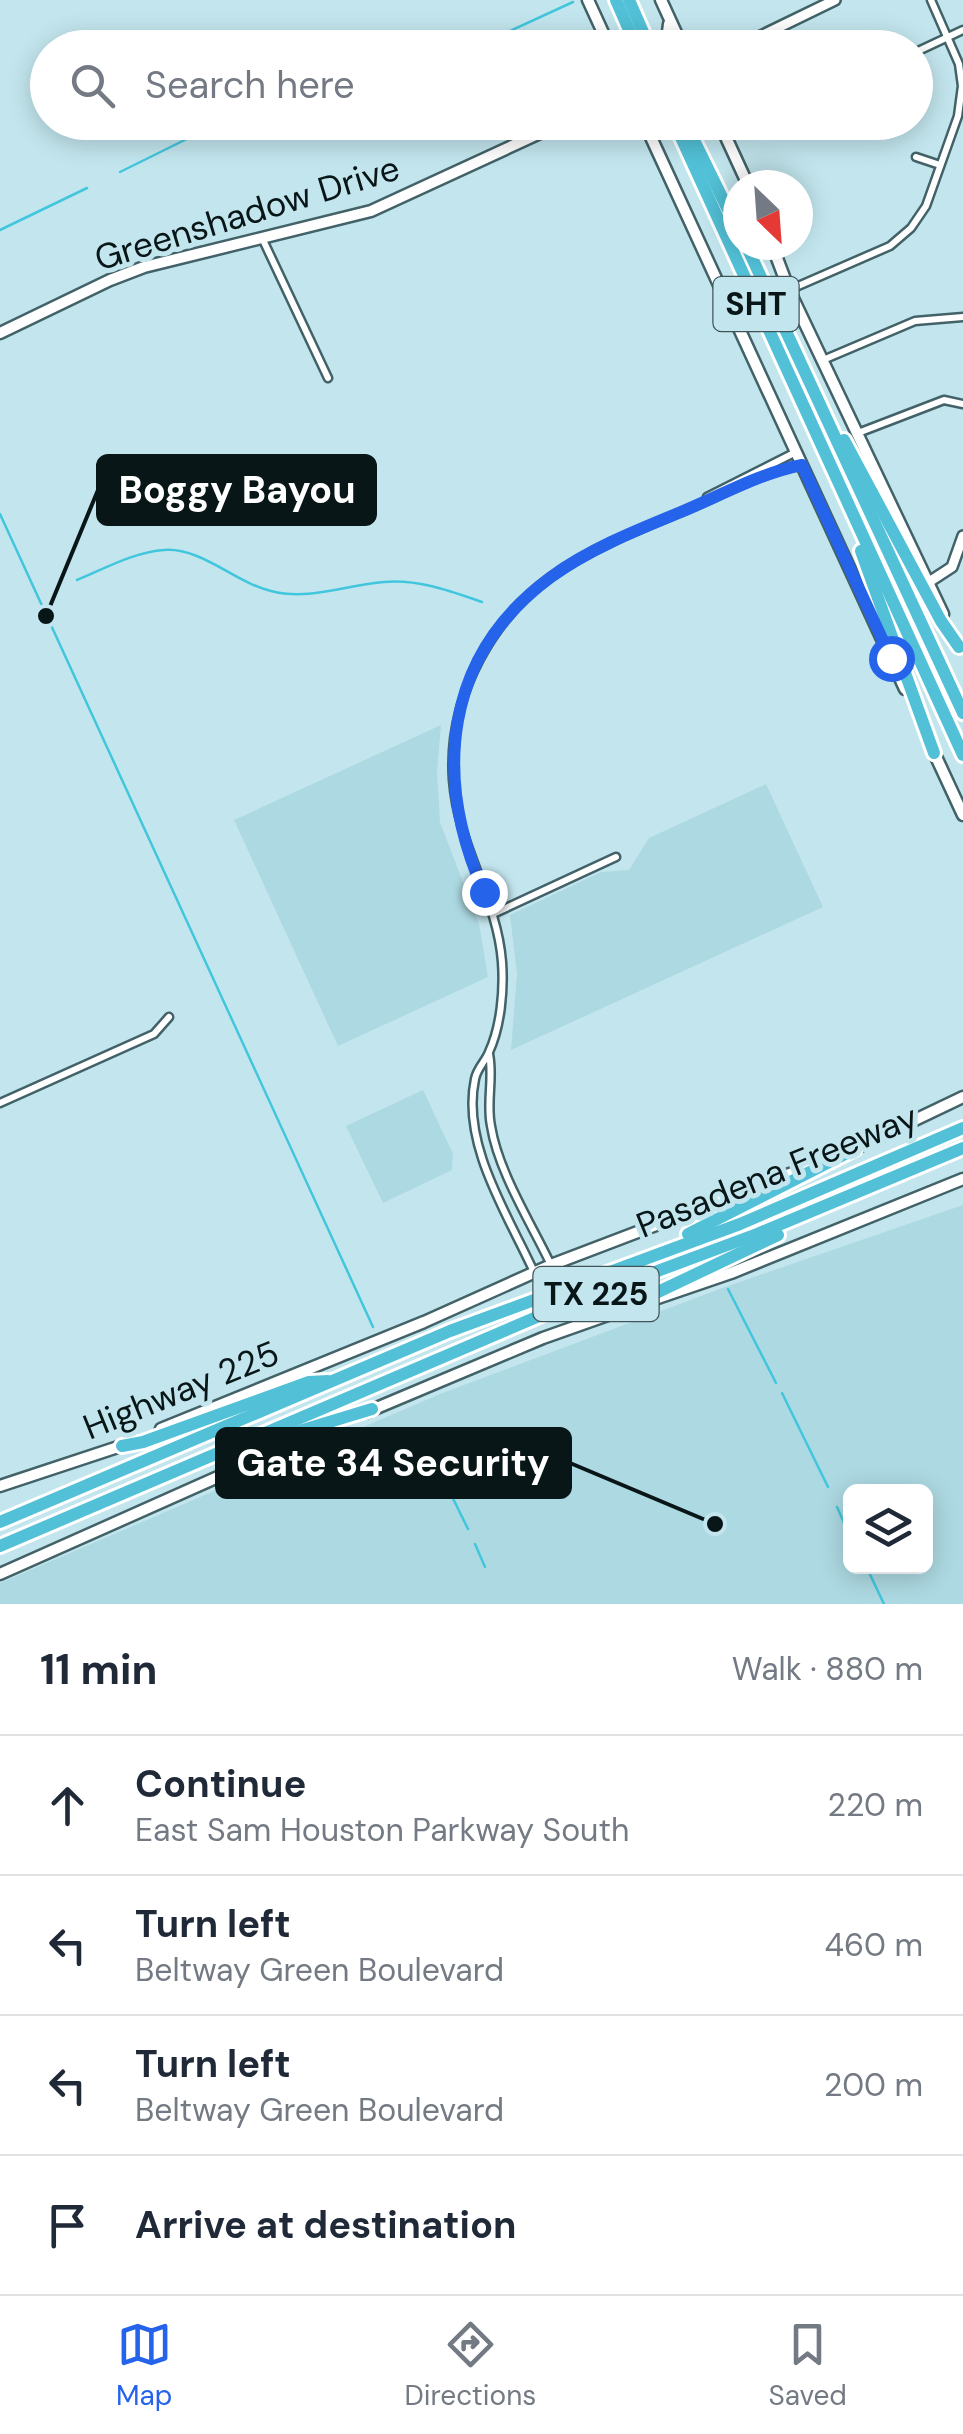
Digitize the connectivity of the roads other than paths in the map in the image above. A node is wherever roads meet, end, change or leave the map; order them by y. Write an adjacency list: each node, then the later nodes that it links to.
1 (588, 0): 9 (main road)
2 (616, 0): 10 (highway)
3 (628, 0): 11 (highway)
4 (661, 0): 8 (main road)
5 (835, 0): 7 (street)
6 (932, 0): 16 (street)
7 (816, 4): 14 (street)
8 (668, 14): 12 (main road); 13 (main road)
9 (602, 30)
10 (632, 30)
11 (636, 30)
12 (670, 30)
13 (675, 30)
14 (769, 30)
15 (963, 30): 16 (street)
16 (948, 37): 17 (street); 24 (street)
17 (933, 44)
18 (525, 140): 27 (main road, Greenshadow Drive)
19 (653, 140): 38 (main road)
20 (688, 140): 40 (highway, SHT)
21 (689, 140): 26 (highway, SHT)
22 (727, 140): 25 (main road)
23 (916, 157): 24 (street)
24 (940, 165): 30 (street)
25 (741, 170)
26 (723, 202)
27 (263, 240): 32 (main road, Greenshadow Drive); 34 (street)
28 (753, 260): 36 (highway, SHT)
29 (778, 260): 30 (main road)
30 (790, 290): 33 (main road)
31 (963, 317): 33 (street)
32 (0, 332)
33 (822, 360): 37 (main road)
34 (328, 378)
35 (963, 404): 37 (street)
36 (833, 430): 45 (highway); 46 (highway, SHT)
37 (858, 433): 44 (main road)
38 (796, 452): 39 (main road); 41 (street)
39 (802, 465): 41 (street); 47 (main road)
40 (835, 478): 47 (highway); 48 (highway, SHT)
41 (670, 516): 51 (street)
42 (963, 536): 43 (street)
43 (958, 568): 44 (street)
44 (928, 582): 45 (main road)
45 (961, 651)
46 (963, 713)
47 (934, 753): 49 (main road)
48 (963, 755)
49 (963, 815)
50 (616, 856): 51 (street)
51 (493, 914): 53 (street)
52 (168, 1017): 55 (street)
53 (489, 1054): 59 (street); 60 (street)
54 (963, 1096): 58 (main road, Highway 225)
55 (0, 1103)
56 (963, 1128): 63 (highway, Pasadena Freeway / TX 225)
57 (963, 1148): 61 (highway, Pasadena Freeway / TX 225)
58 (855, 1149): 63 (highway); 64 (main road, Highway 225)
59 (498, 1151): 60 (street); 64 (street)
60 (482, 1156): 65 (street)
61 (928, 1164): 66 (highway); 69 (highway, Pasadena Freeway / TX 225)
62 (963, 1180): 66 (main road)
63 (634, 1261): 67 (highway, Pasadena Freeway / TX 225)
64 (551, 1264): 65 (main road, Highway 225)
65 (534, 1272): 70 (main road, Highway 225)
66 (618, 1311): 68 (main road)
67 (335, 1380): 70 (highway); 72 (highway, TX 225)
68 (372, 1409): 69 (highway); 74 (main road)
69 (232, 1445): 73 (highway, TX 225)
70 (122, 1446): 71 (main road, Highway 225)
71 (1, 1486)
72 (0, 1522)
73 (4, 1544)
74 (4, 1569)

